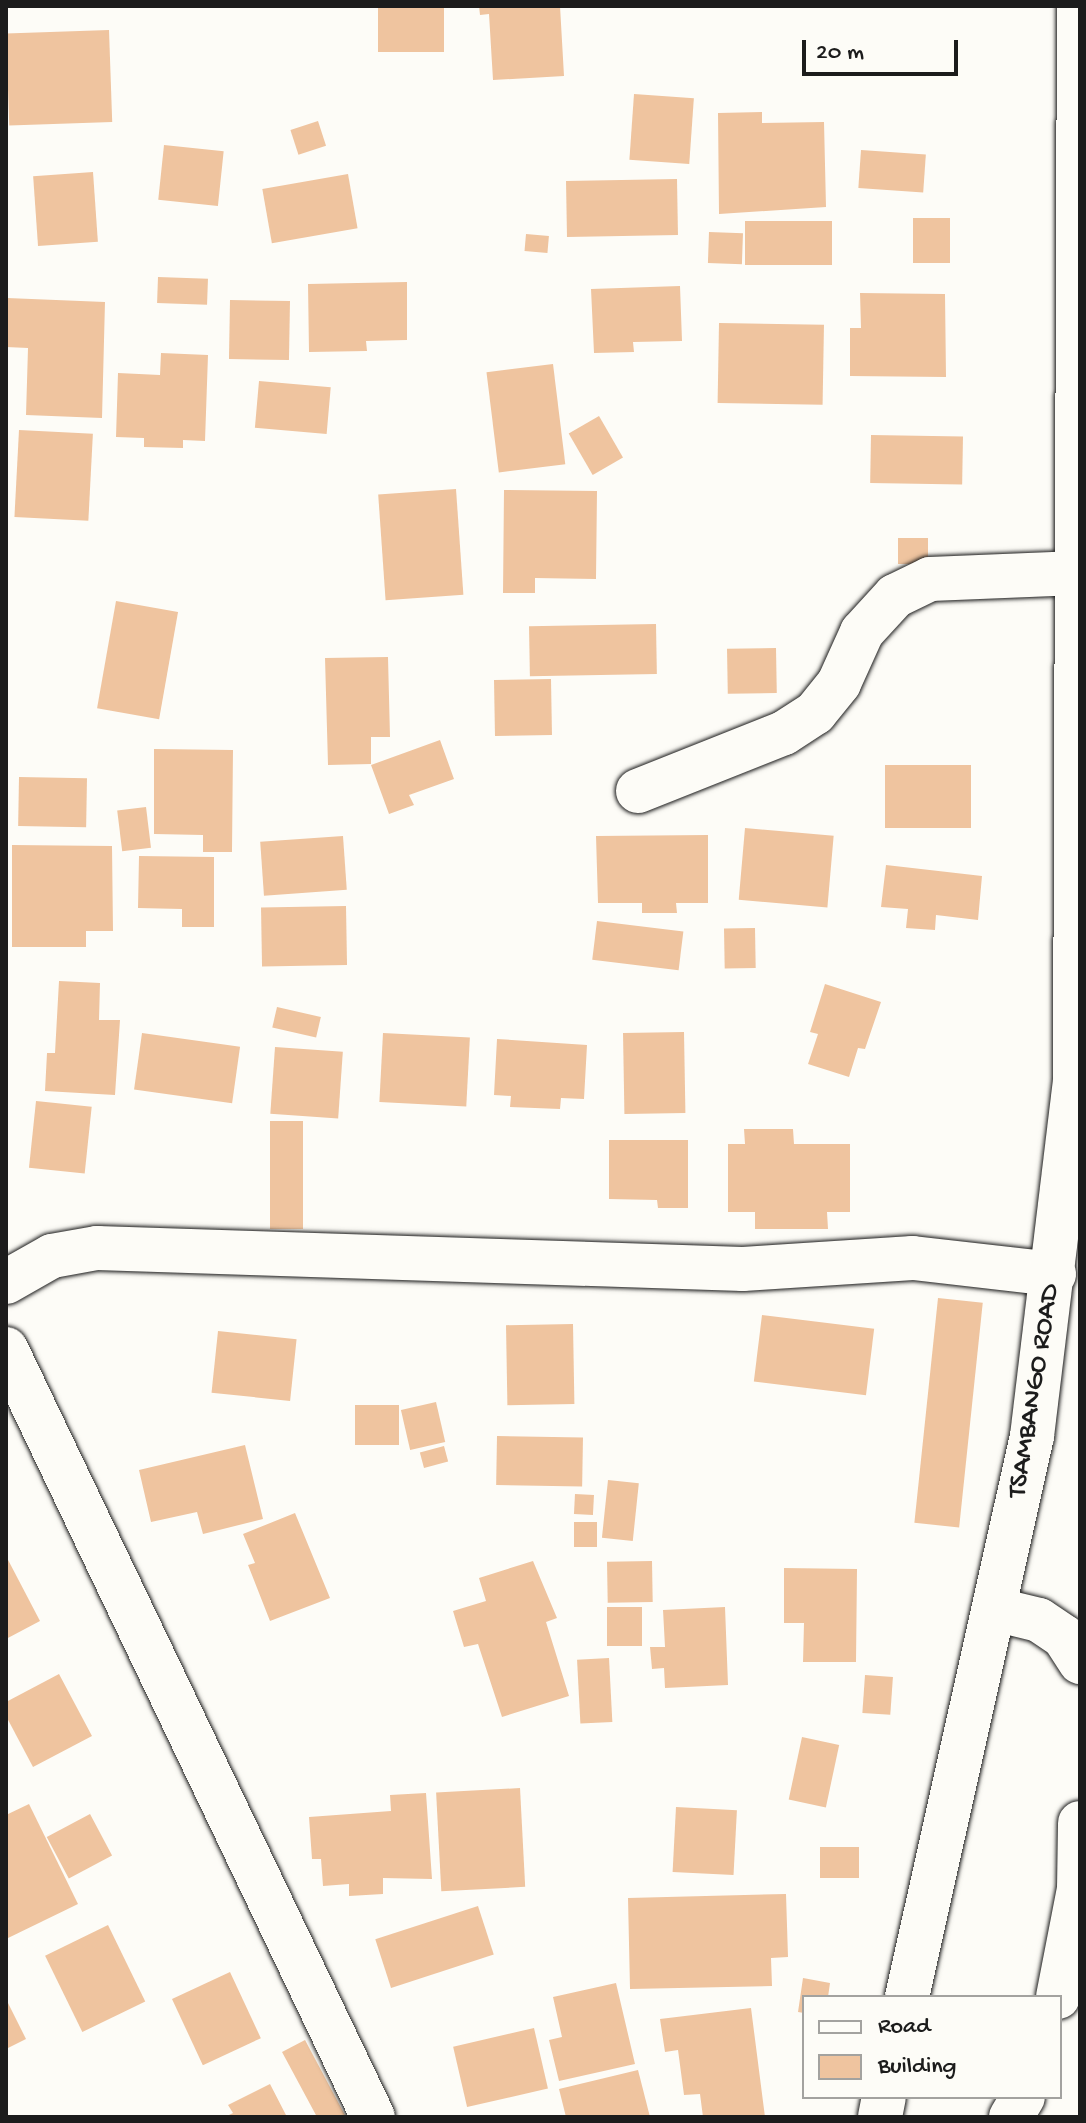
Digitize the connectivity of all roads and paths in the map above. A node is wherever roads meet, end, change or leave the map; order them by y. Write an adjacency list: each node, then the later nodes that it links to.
1 (1079, 6): 2 (street, TSAMBANGO ROAD)
2 (1079, 509): 3 (street, TSAMBANGO ROAD)
3 (1078, 573): 4 (street); 6 (street, TSAMBANGO ROAD)
4 (638, 791)
5 (6, 1282): 6 (street)
6 (1062, 1287): 8 (street, TSAMBANGO ROAD)
7 (6, 1349): 15 (street)
8 (994, 1609): 9 (street); 12 (street, TSAMBANGO ROAD)
9 (1080, 1662)
10 (1080, 1823): 11 (street)
11 (1079, 1890): 13 (street)
12 (907, 1995)
13 (1058, 1995)
14 (1022, 2099): 16 (street)
15 (373, 2117)
16 (1011, 2117)

